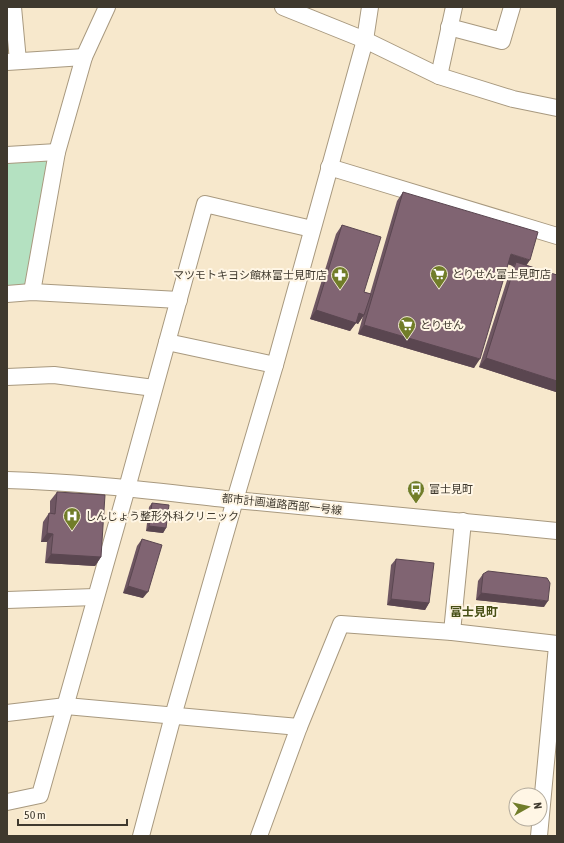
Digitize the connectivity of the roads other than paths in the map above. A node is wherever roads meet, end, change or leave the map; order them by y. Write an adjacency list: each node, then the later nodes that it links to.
1 (13, 7): 10 (street)
2 (107, 7): 9 (street)
3 (283, 7): 8 (street)
4 (370, 7): 8 (street)
5 (454, 7): 7 (street)
6 (512, 7): 7 (street)
7 (449, 27): 11 (street)
8 (365, 40): 11 (street); 15 (street)
9 (84, 58): 10 (street); 13 (street)
10 (12, 61)
11 (439, 76): 12 (street)
12 (557, 108)
13 (57, 152): 14 (street); 18 (street)
14 (7, 155)
15 (329, 167): 16 (street); 17 (street)
16 (312, 229): 20 (street); 22 (street)
17 (557, 236)
18 (32, 292): 19 (street); 20 (street)
19 (7, 294)
20 (179, 300): 21 (street)
21 (167, 342): 22 (street); 24 (street)
22 (275, 366): 27 (street)
23 (7, 377): 24 (street)
24 (154, 388): 26 (street)
25 (7, 480): 26 (street, 都市計画道路西部一号線)
26 (127, 488): 27 (street, 都市計画道路西部一号線); 30 (street)
27 (235, 500): 28 (street, 都市計画道路西部一号線); 37 (street)
28 (463, 521): 29 (street, 都市計画道路西部一号線); 32 (street)
29 (557, 531)
30 (95, 597): 31 (street); 35 (street)
31 (7, 600)
32 (452, 632): 33 (street); 38 (street)
33 (557, 645): 34 (street)
34 (555, 698): 42 (street)
35 (66, 706): 36 (street); 37 (street); 39 (street)
36 (7, 713)
37 (173, 716): 38 (street); 40 (street)
38 (299, 727): 41 (street)
39 (7, 802)
40 (141, 836)
41 (259, 836)
42 (539, 836)

